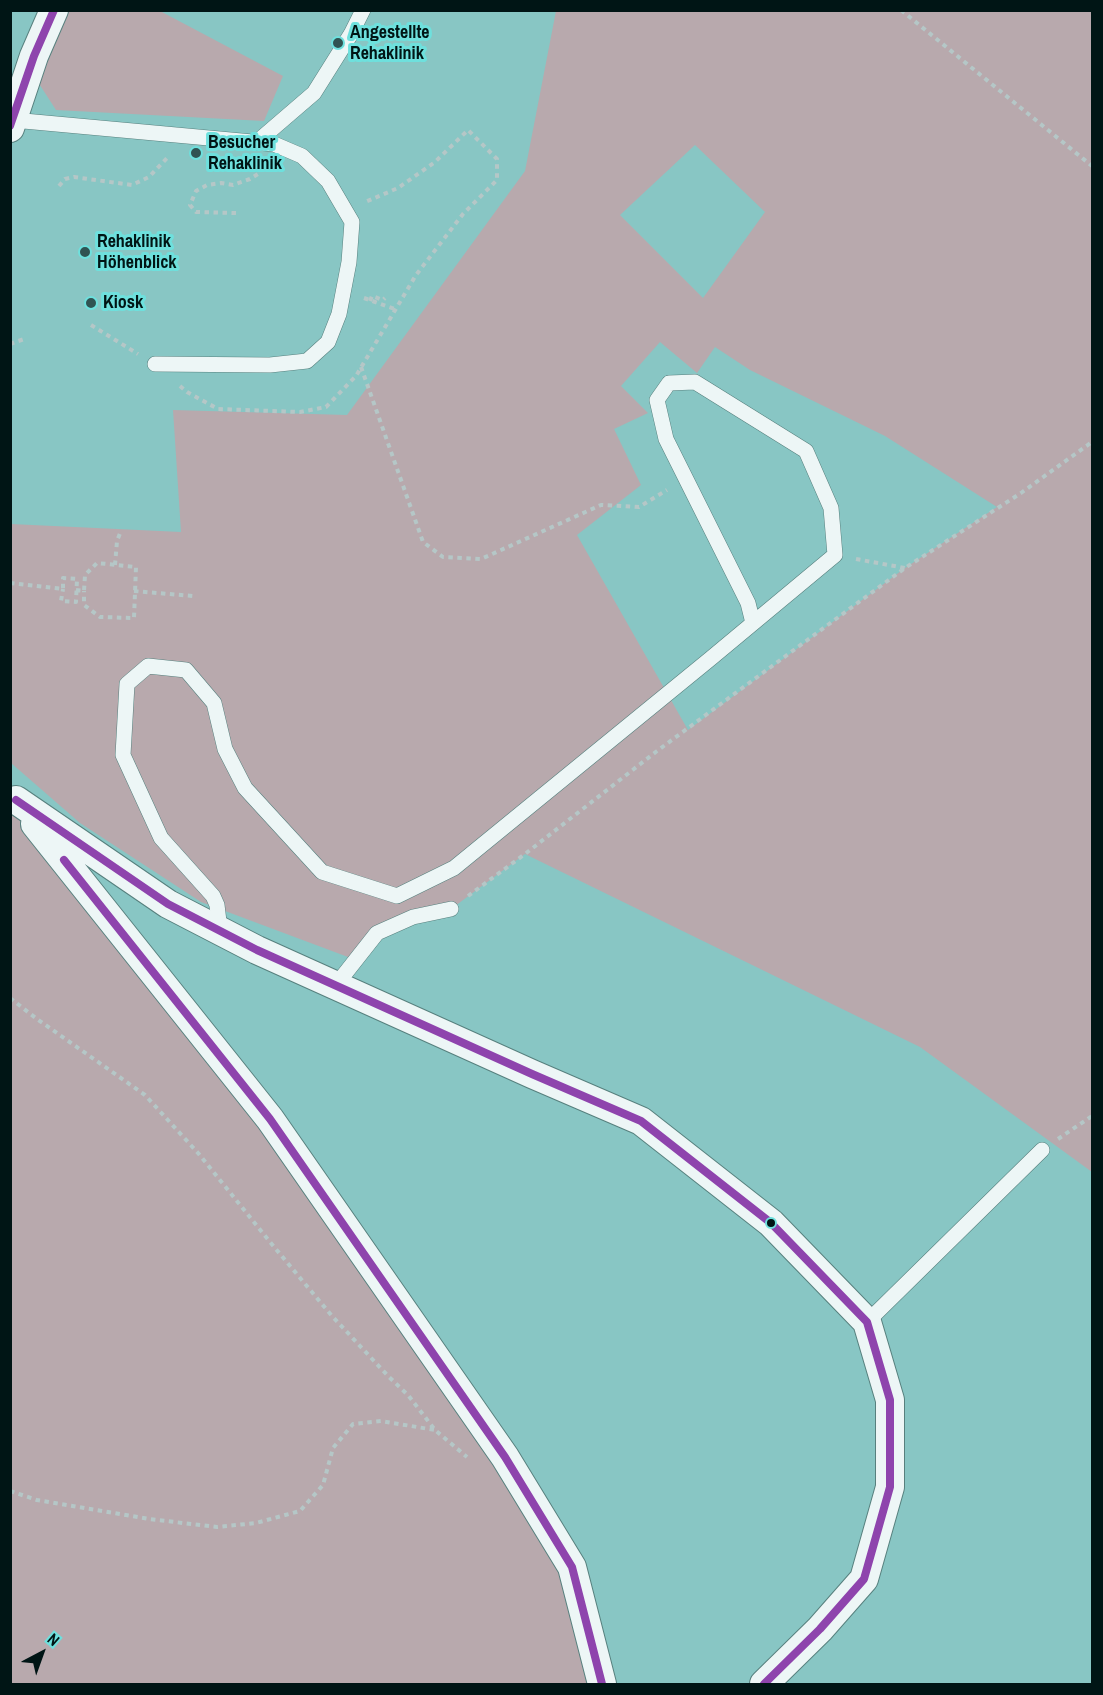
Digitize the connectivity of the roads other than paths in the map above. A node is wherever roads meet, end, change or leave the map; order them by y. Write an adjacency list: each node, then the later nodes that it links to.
1 (54, 10): 3 (street)
2 (363, 10): 4 (lane)
3 (12, 124): 4 (lane)
4 (263, 143): 5 (lane)
5 (155, 364)
6 (753, 623): 6 (lane); 9 (lane)
7 (13, 795): 9 (street); 13 (street)
8 (451, 909): 10 (lane)
9 (220, 930): 10 (street)
10 (336, 985): 12 (street)
11 (1042, 1150): 12 (lane)
12 (867, 1322): 14 (street)
13 (602, 1684)
14 (764, 1684)

